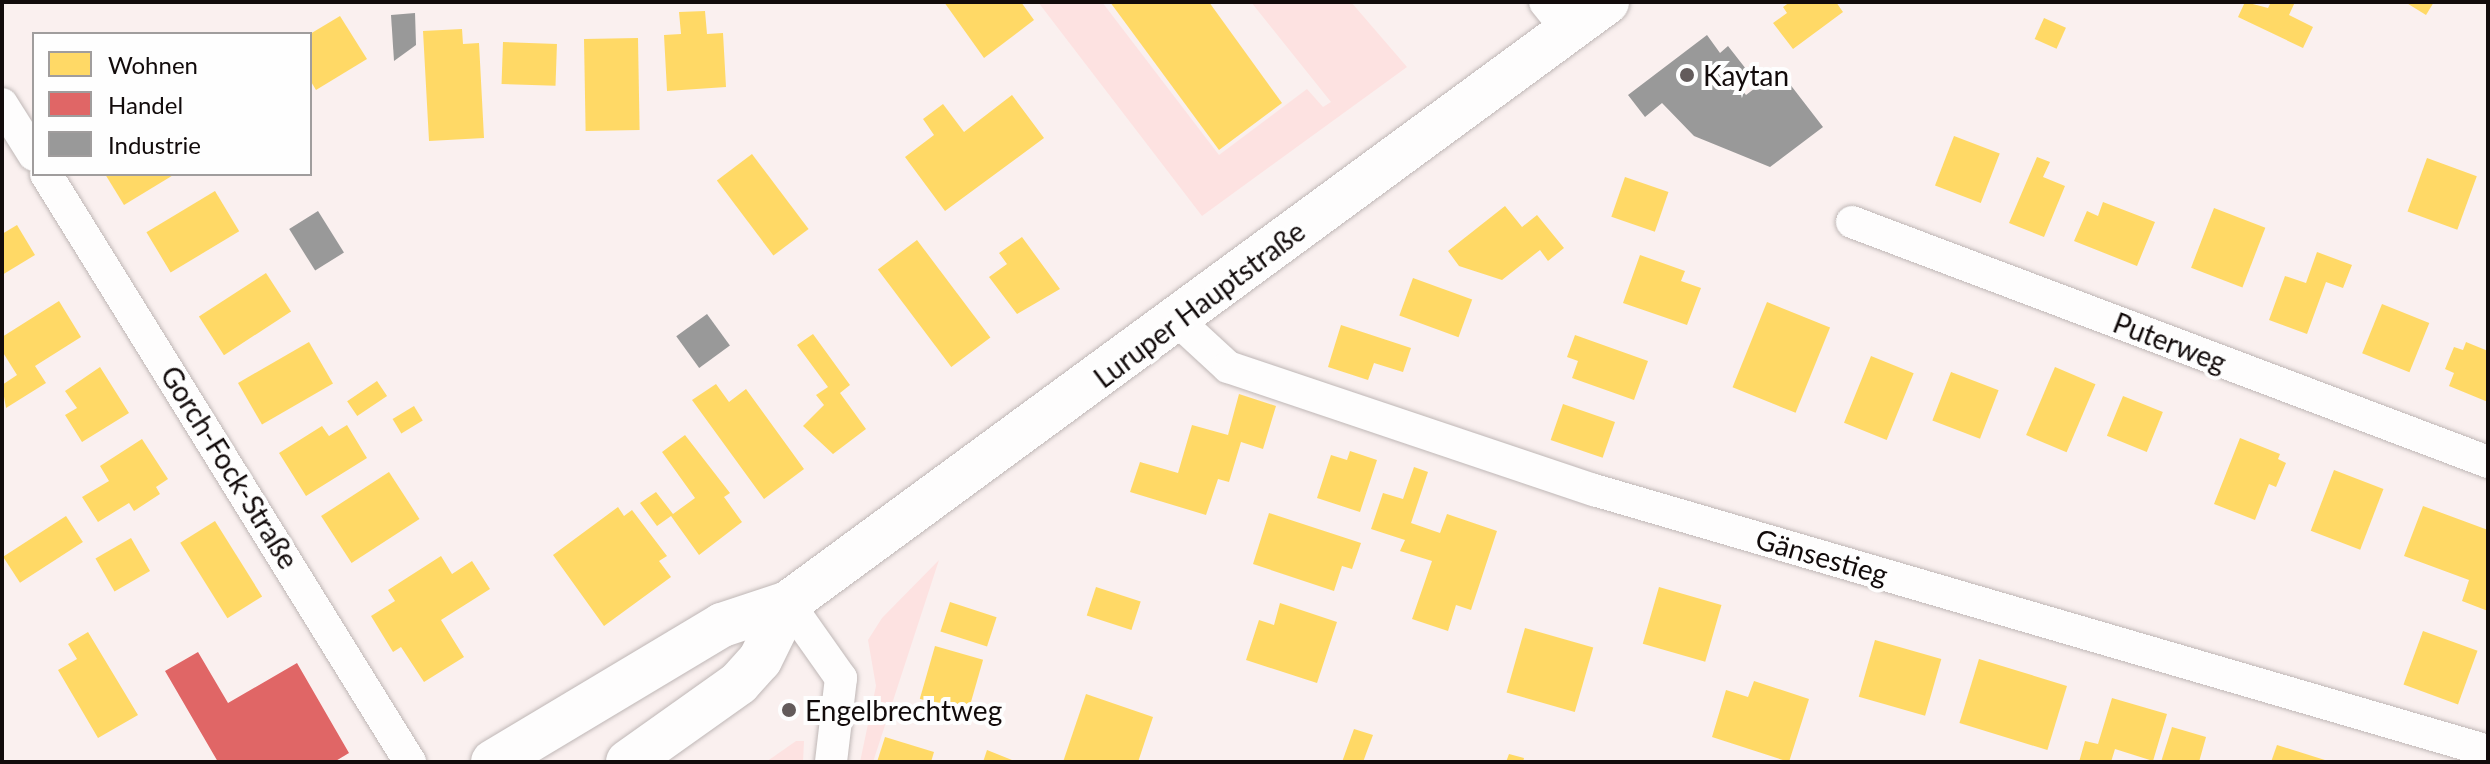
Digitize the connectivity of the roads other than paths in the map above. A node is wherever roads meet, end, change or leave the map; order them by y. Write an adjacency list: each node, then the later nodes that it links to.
1 (1607, 2): 2 (main road, Luruper Hauptstraße)
2 (1556, 16): 7 (main road, Luruper Hauptstraße)
3 (2, 104): 4 (street)
4 (32, 152)
5 (47, 176): 11 (street, Gorch-Fock-Straße)
6 (1852, 222): 8 (street, Puterweg)
7 (1176, 319): 9 (main road, Luruper Hauptstraße); 10 (street, Gänsestieg)
8 (2488, 462)
9 (788, 603): 12 (main road, Luruper Hauptstraße); 13 (main road, Luruper Hauptstraße); 14 (street)
10 (2488, 751)
11 (410, 762)
12 (493, 762)
13 (628, 762)
14 (831, 762)

